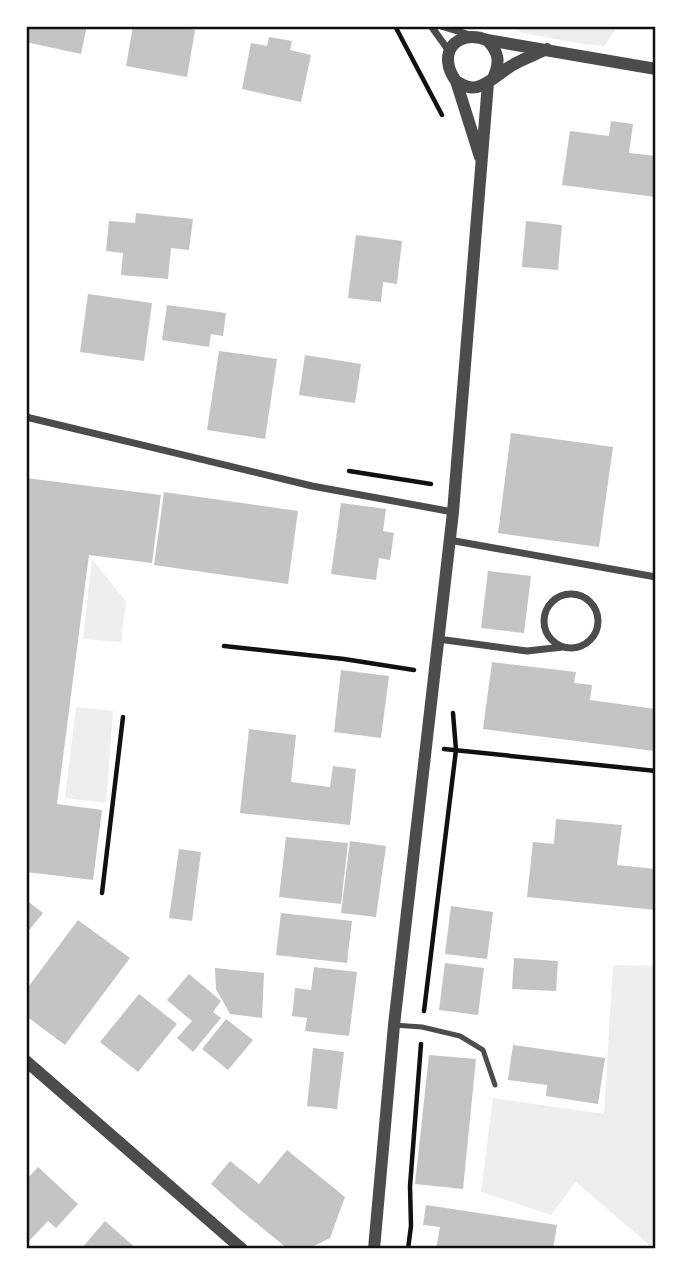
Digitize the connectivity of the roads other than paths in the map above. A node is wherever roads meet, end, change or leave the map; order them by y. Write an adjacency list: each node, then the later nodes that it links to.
1 (431, 26): 5 (street)
2 (442, 26): 3 (street)
3 (483, 39): 4 (street); 5 (street); 7 (street)
4 (547, 49): 6 (street); 7 (street)
5 (449, 51): 8 (street)
6 (656, 69)
7 (491, 80): 8 (street); 9 (street)
8 (456, 82): 9 (street)
9 (483, 164): 11 (street)
10 (26, 417): 11 (street)
11 (453, 512): 12 (street)
12 (449, 540): 13 (street); 14 (street)
13 (656, 577)
14 (438, 639): 15 (street); 16 (street)
15 (565, 647): 15 (street)
16 (394, 1025): 18 (lane); 20 (street)
17 (26, 1061): 19 (street)
18 (495, 1084)
19 (242, 1249)
20 (374, 1249)

